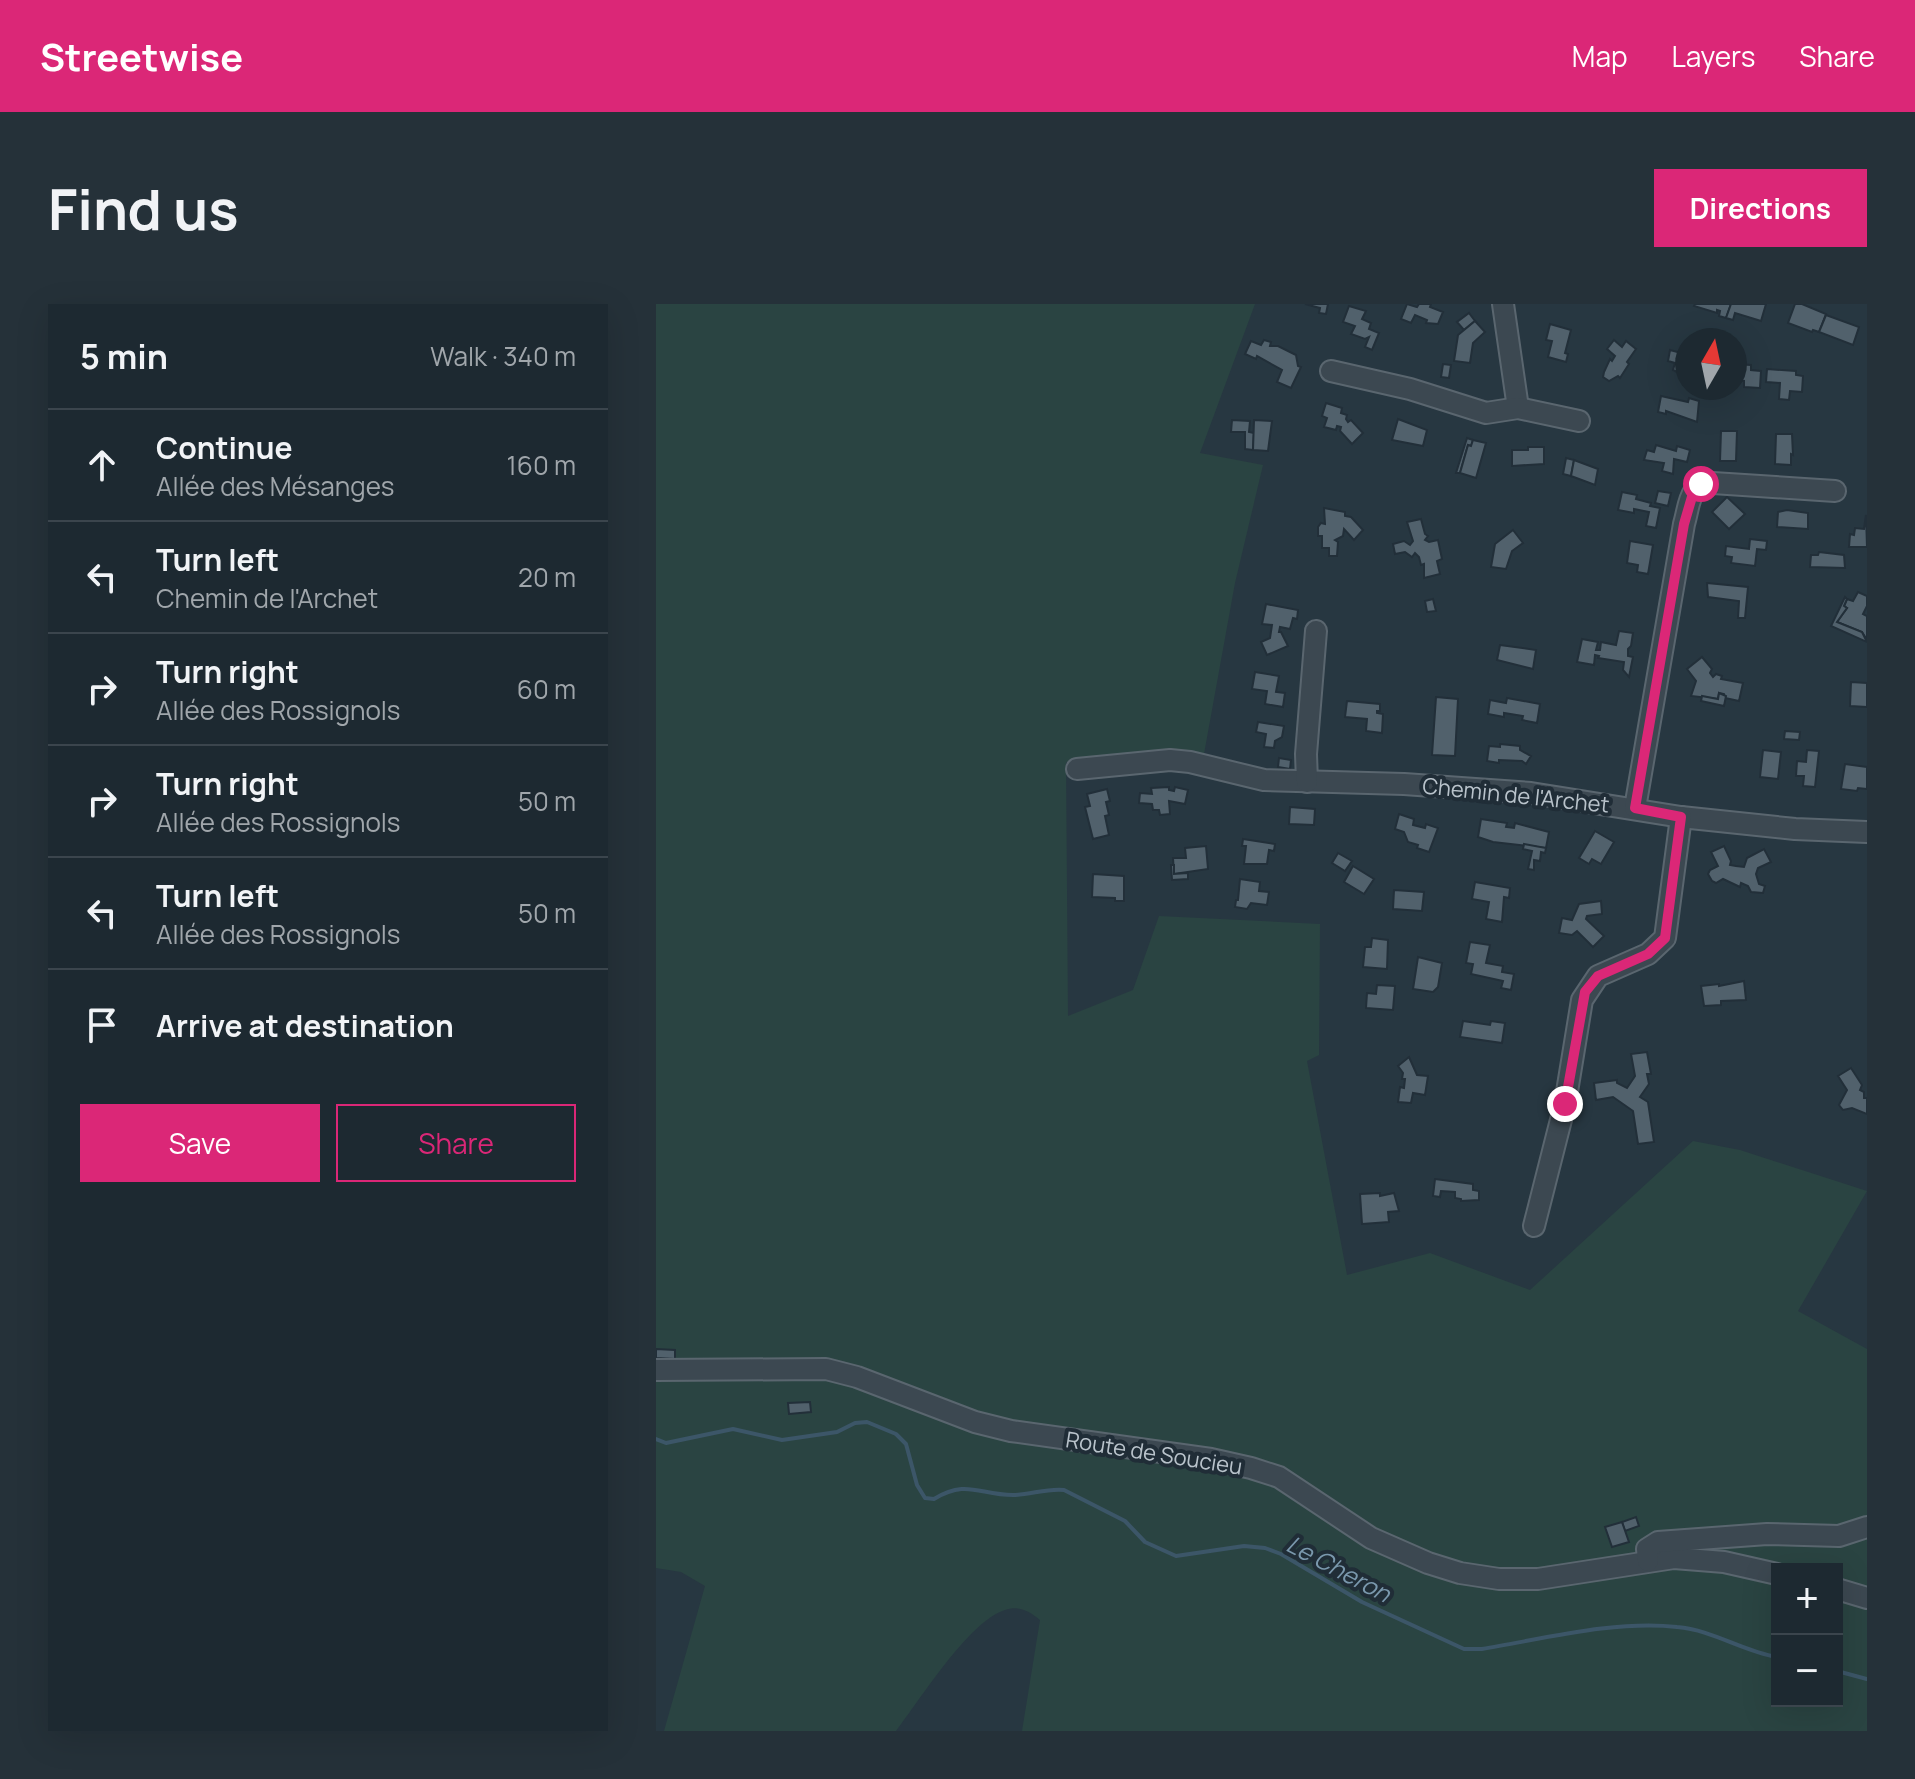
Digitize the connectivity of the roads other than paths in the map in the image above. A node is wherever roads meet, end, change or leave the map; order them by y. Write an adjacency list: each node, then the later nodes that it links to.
1 (1503, 304): 3 (street)
2 (1331, 371): 3 (street)
3 (1518, 408): 4 (street)
4 (1579, 421)
5 (1835, 491): 9 (street)
6 (1316, 631): 8 (street)
7 (1077, 769): 8 (street, Chemin de l'Archet)
8 (1307, 782): 9 (street, Chemin de l'Archet)
9 (1635, 808): 10 (street, Chemin de l'Archet)
10 (1681, 817): 11 (street, Chemin de l'Archet); 12 (street)
11 (1867, 832)
12 (1534, 1226)
13 (656, 1370): 15 (street, Route de Soucieu)
14 (1867, 1527): 15 (street)
15 (1648, 1561): 16 (street, Route de Soucieu)
16 (1771, 1573)
17 (1843, 1591): 18 (street)
18 (1867, 1598)

